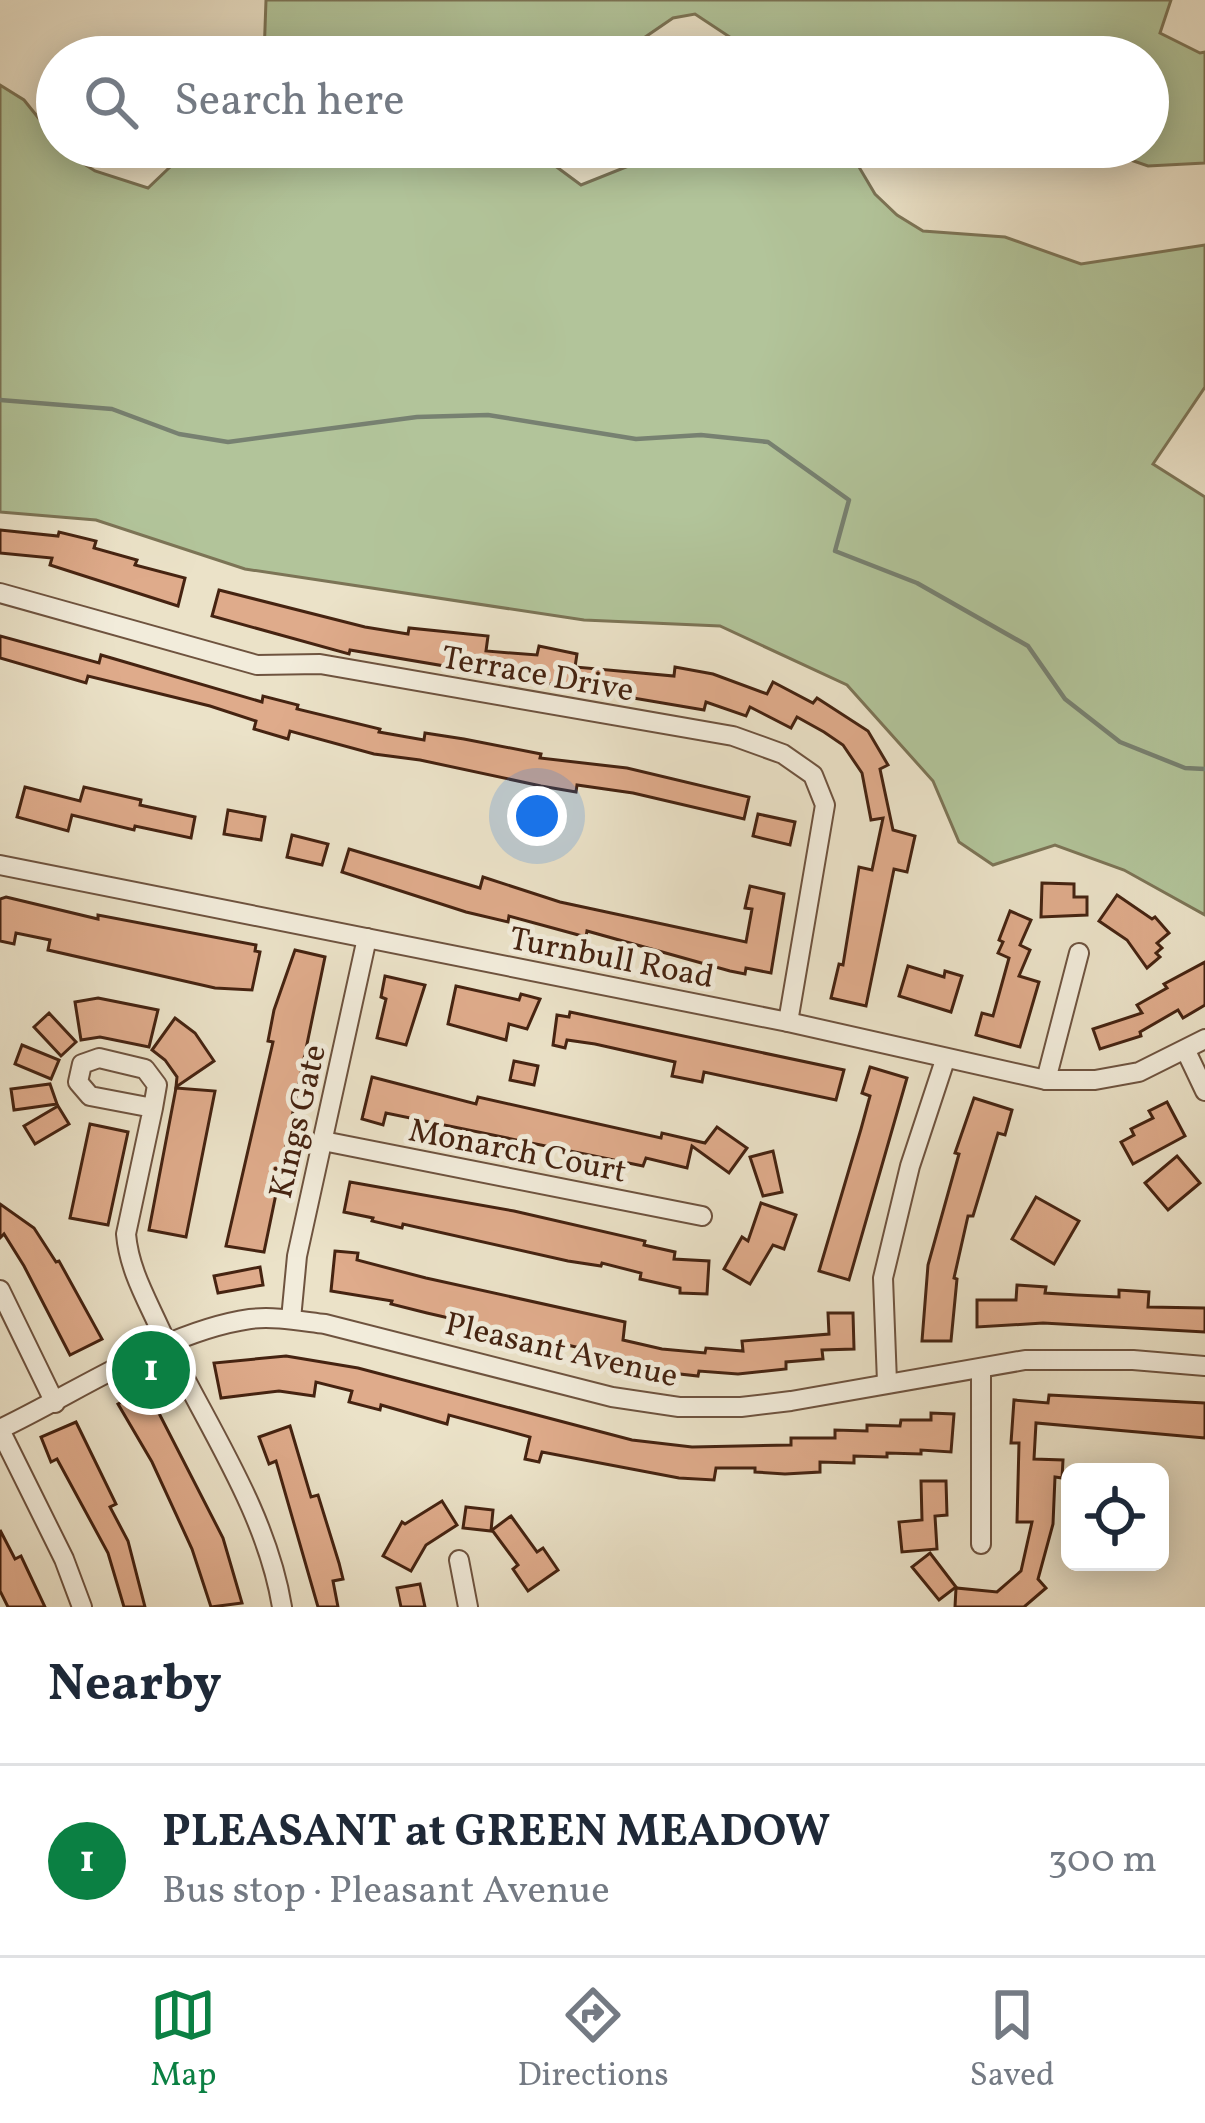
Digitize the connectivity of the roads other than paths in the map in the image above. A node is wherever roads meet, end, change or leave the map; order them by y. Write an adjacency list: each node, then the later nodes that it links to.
1 (0, 593): 5 (street, Terrace Drive)
2 (0, 865): 3 (street, Turnbull Road)
3 (367, 938): 5 (street, Turnbull Road); 12 (street, Kings Gate)
4 (1079, 953): 9 (street)
5 (788, 1022): 8 (street, Turnbull Road)
6 (1205, 1039): 7 (street, Turnbull Road)
7 (1186, 1051): 9 (street, Turnbull Road); 10 (street)
8 (945, 1060): 9 (street, Turnbull Road); 19 (street)
9 (1046, 1080)
10 (1205, 1091)
11 (153, 1108): 16 (street)
12 (323, 1141): 13 (street, Monarch Court); 15 (street, Kings Gate)
13 (702, 1216)
14 (0, 1290): 20 (street)
15 (291, 1319): 16 (street, Pleasant Avenue); 19 (street, Pleasant Avenue)
16 (168, 1345): 20 (street, Pleasant Avenue); 25 (street)
17 (1205, 1366): 18 (street, Pleasant Avenue)
18 (981, 1369): 19 (street, Pleasant Avenue); 22 (street)
19 (887, 1382)
20 (55, 1402): 21 (street, Pleasant Avenue)
21 (0, 1430): 24 (street)
22 (982, 1544)
23 (459, 1560): 26 (street)
24 (82, 1607)
25 (282, 1607)
26 (468, 1607)

